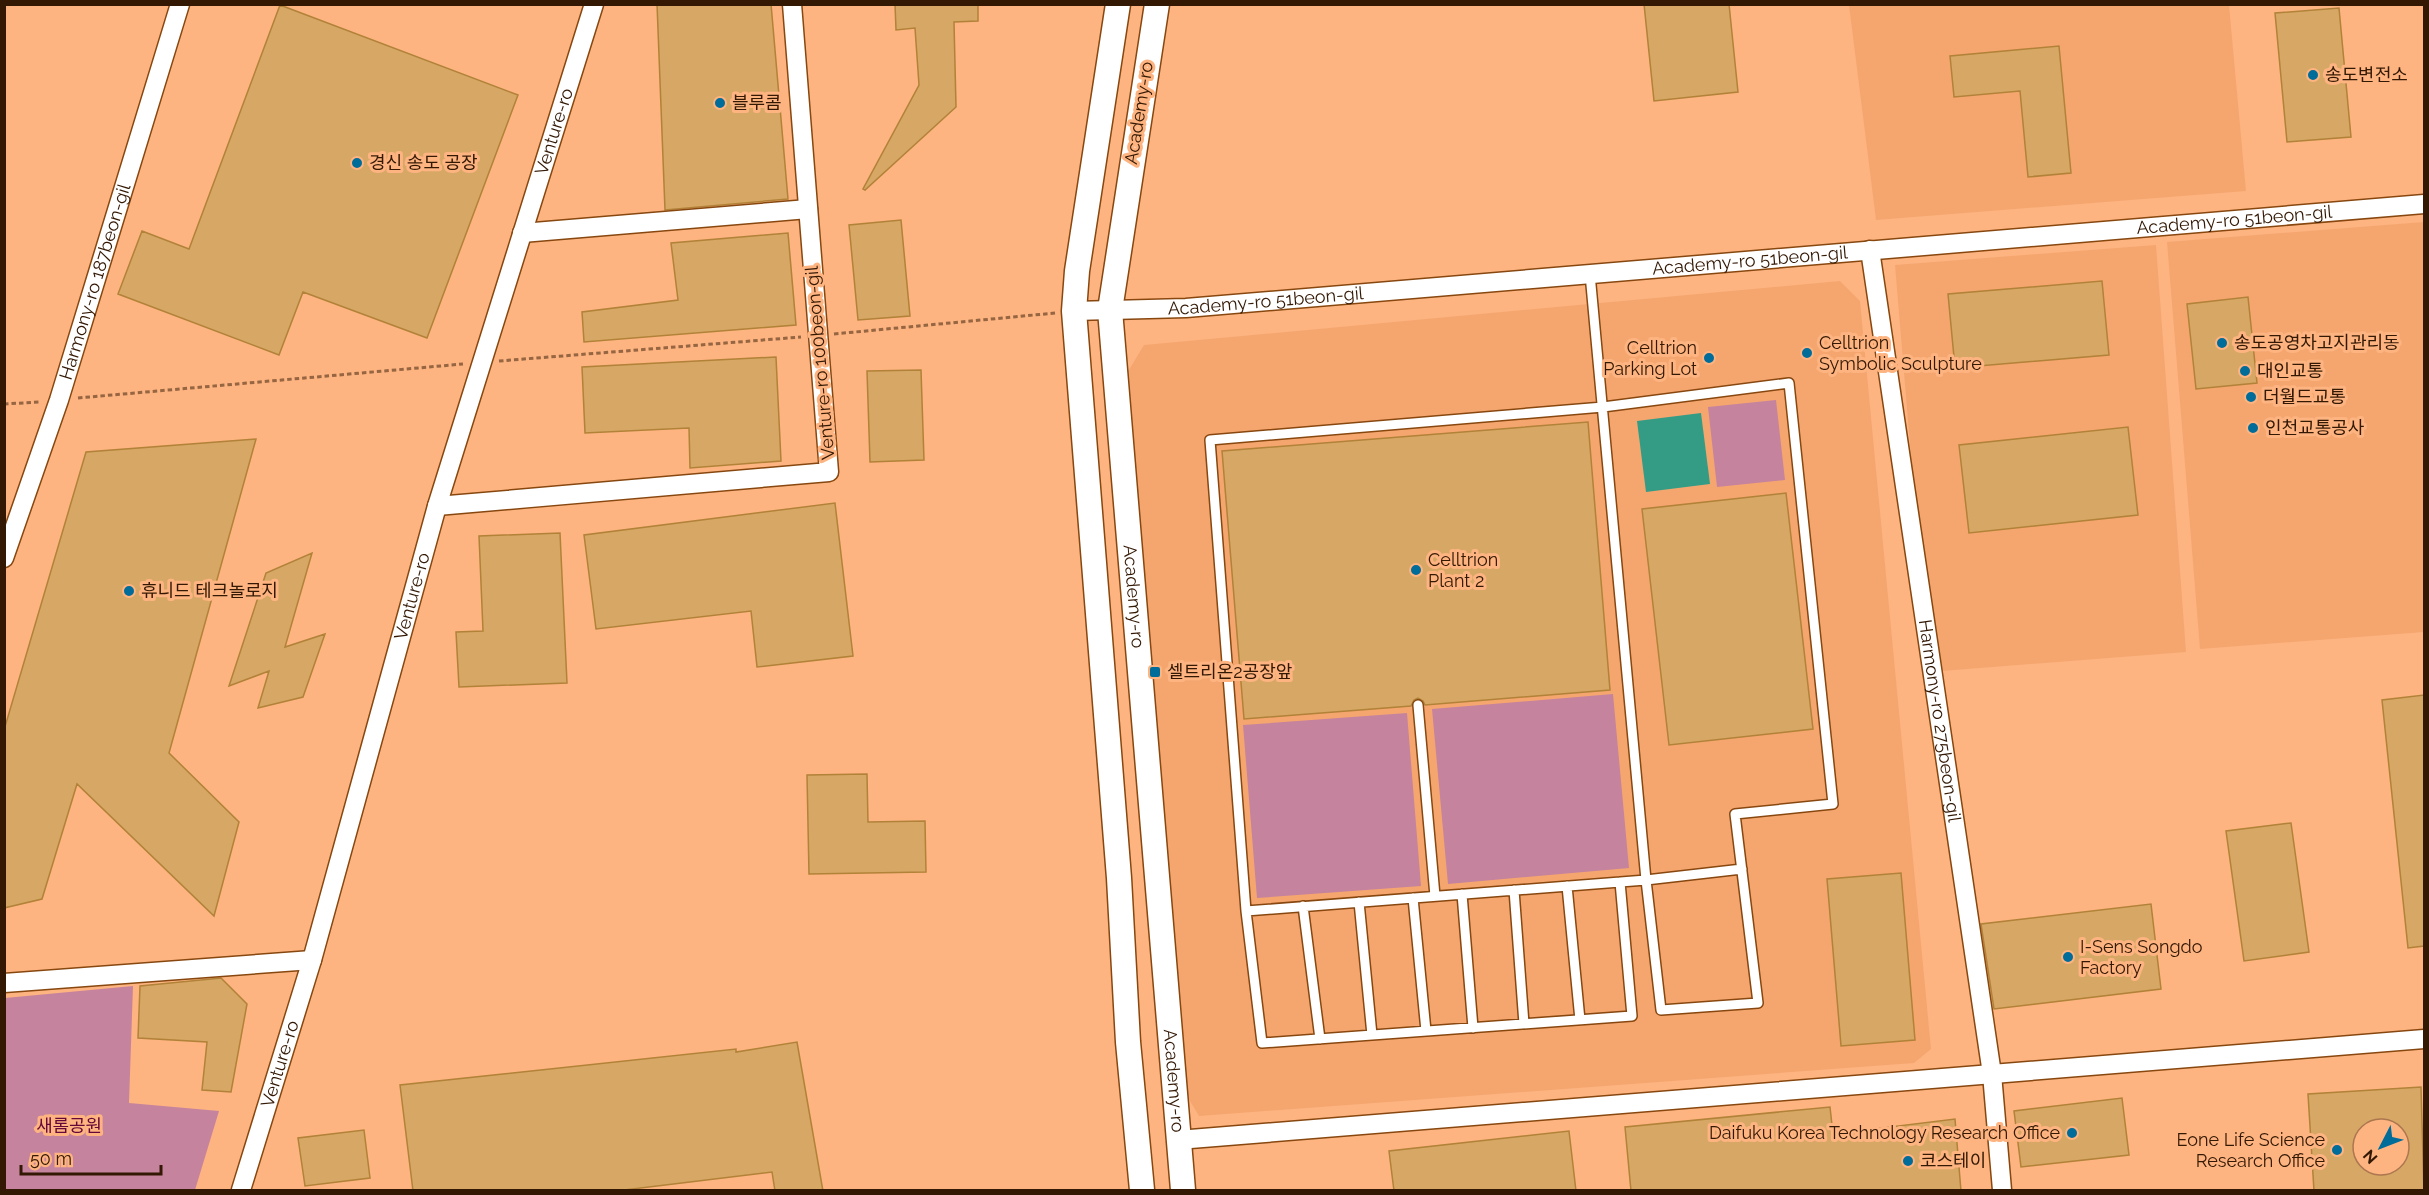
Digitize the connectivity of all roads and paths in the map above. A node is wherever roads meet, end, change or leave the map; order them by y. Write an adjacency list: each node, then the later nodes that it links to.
1 (180, 4): 15 (street, Harmony-ro 187beon-gil)
2 (594, 4): 8 (street, Venture-ro)
3 (792, 4): 7 (street, Venture-ro 100beon-gil)
4 (1118, 4): 12 (main road, Academy-ro)
5 (1156, 4): 11 (main road, Academy-ro)
6 (2424, 204): 9 (street, Academy-ro 51beon-gil)
7 (808, 209): 8 (street); 13 (street, Venture-ro 100beon-gil)
8 (522, 233): 14 (street, Venture-ro)
9 (1870, 250): 10 (street, Academy-ro 51beon-gil); 41 (street, Harmony-ro 275beon-gil)
10 (1590, 274): 11 (street, Academy-ro 51beon-gil); 17 (lane)
11 (1110, 310): 12 (street, Academy-ro 51beon-gil); 42 (main road, Academy-ro)
12 (1074, 311): 13 (path); 44 (main road, Academy-ro)
13 (818, 336): 14 (path); 18 (street, Venture-ro 100beon-gil)
14 (482, 362): 15 (path); 18 (street, Venture-ro)
15 (59, 400): 16 (path); 19 (street, Harmony-ro 187beon-gil)
16 (4, 404)
17 (1602, 407): 21 (lane); 22 (lane); 31 (lane)
18 (437, 506): 32 (street, Venture-ro)
19 (4, 558)
20 (1418, 705): 27 (lane)
21 (1742, 869): 22 (lane); 22 (lane)
22 (1646, 880): 23 (lane)
23 (1620, 882): 24 (lane); 34 (lane)
24 (1567, 886): 25 (lane); 34 (lane)
25 (1514, 890): 26 (lane); 35 (lane)
26 (1462, 894): 27 (lane); 36 (lane)
27 (1435, 896): 28 (lane)
28 (1413, 898): 29 (lane); 37 (lane)
29 (1359, 902): 30 (lane); 38 (lane)
30 (1303, 906): 31 (lane); 39 (lane)
31 (1246, 911): 39 (lane)
32 (312, 960): 33 (street); 43 (street, Venture-ro)
33 (4, 983)
34 (1580, 1020): 35 (lane)
35 (1524, 1024): 36 (lane)
36 (1473, 1028): 37 (lane)
37 (1426, 1031): 38 (lane)
38 (1372, 1035): 39 (lane)
39 (1320, 1039)
40 (2424, 1039): 41 (street)
41 (1992, 1074): 42 (street); 46 (street, Harmony-ro 275beon-gil)
42 (1178, 1140): 45 (main road, Academy-ro)
43 (241, 1191)
44 (1142, 1191)
45 (1183, 1191)
46 (2002, 1191)

